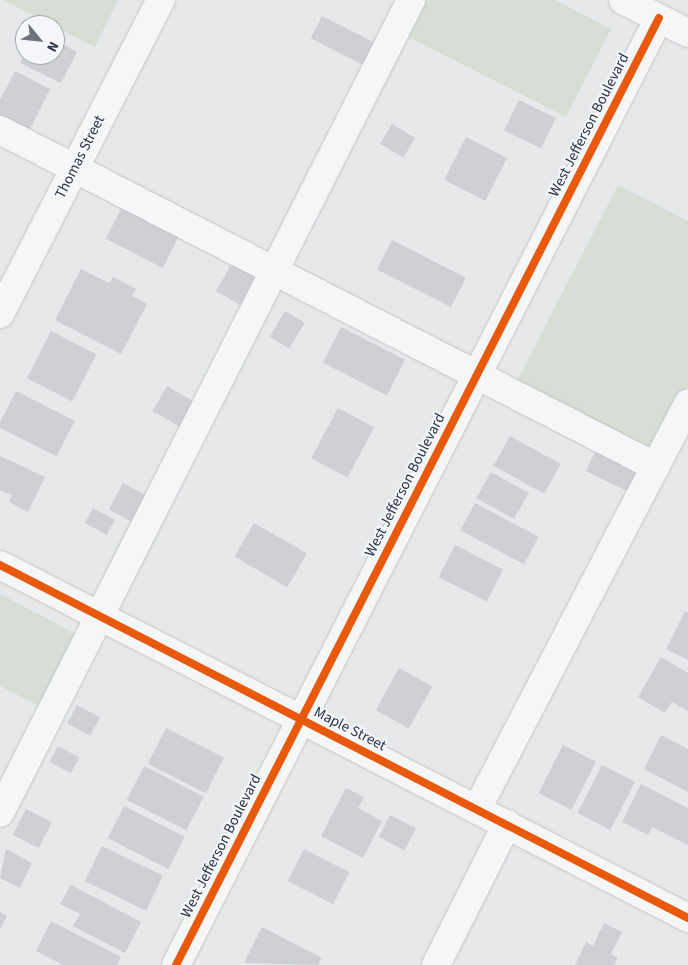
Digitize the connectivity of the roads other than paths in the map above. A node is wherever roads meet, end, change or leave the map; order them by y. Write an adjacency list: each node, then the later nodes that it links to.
1 (161, 0): 7 (street, Thomas Street)
2 (410, 0): 8 (street)
3 (624, 0): 4 (street)
4 (659, 18): 5 (street); 10 (street, West Jefferson Boulevard)
5 (688, 33)
6 (0, 130): 7 (street)
7 (75, 168): 8 (street); 9 (street, Thomas Street)
8 (274, 271): 10 (street); 14 (street)
9 (0, 314)
10 (477, 376): 12 (street); 15 (street, West Jefferson Boulevard)
11 (688, 404): 12 (street)
12 (656, 467): 16 (street)
13 (0, 565): 14 (street, Maple Street)
14 (102, 617): 15 (street, Maple Street); 17 (street)
15 (300, 719): 16 (street, Maple Street); 20 (street, West Jefferson Boulevard)
16 (477, 809): 18 (street, Maple Street)
17 (0, 813)
18 (508, 824): 19 (street, Maple Street); 21 (street)
19 (688, 918)
20 (176, 965)
21 (436, 965)

